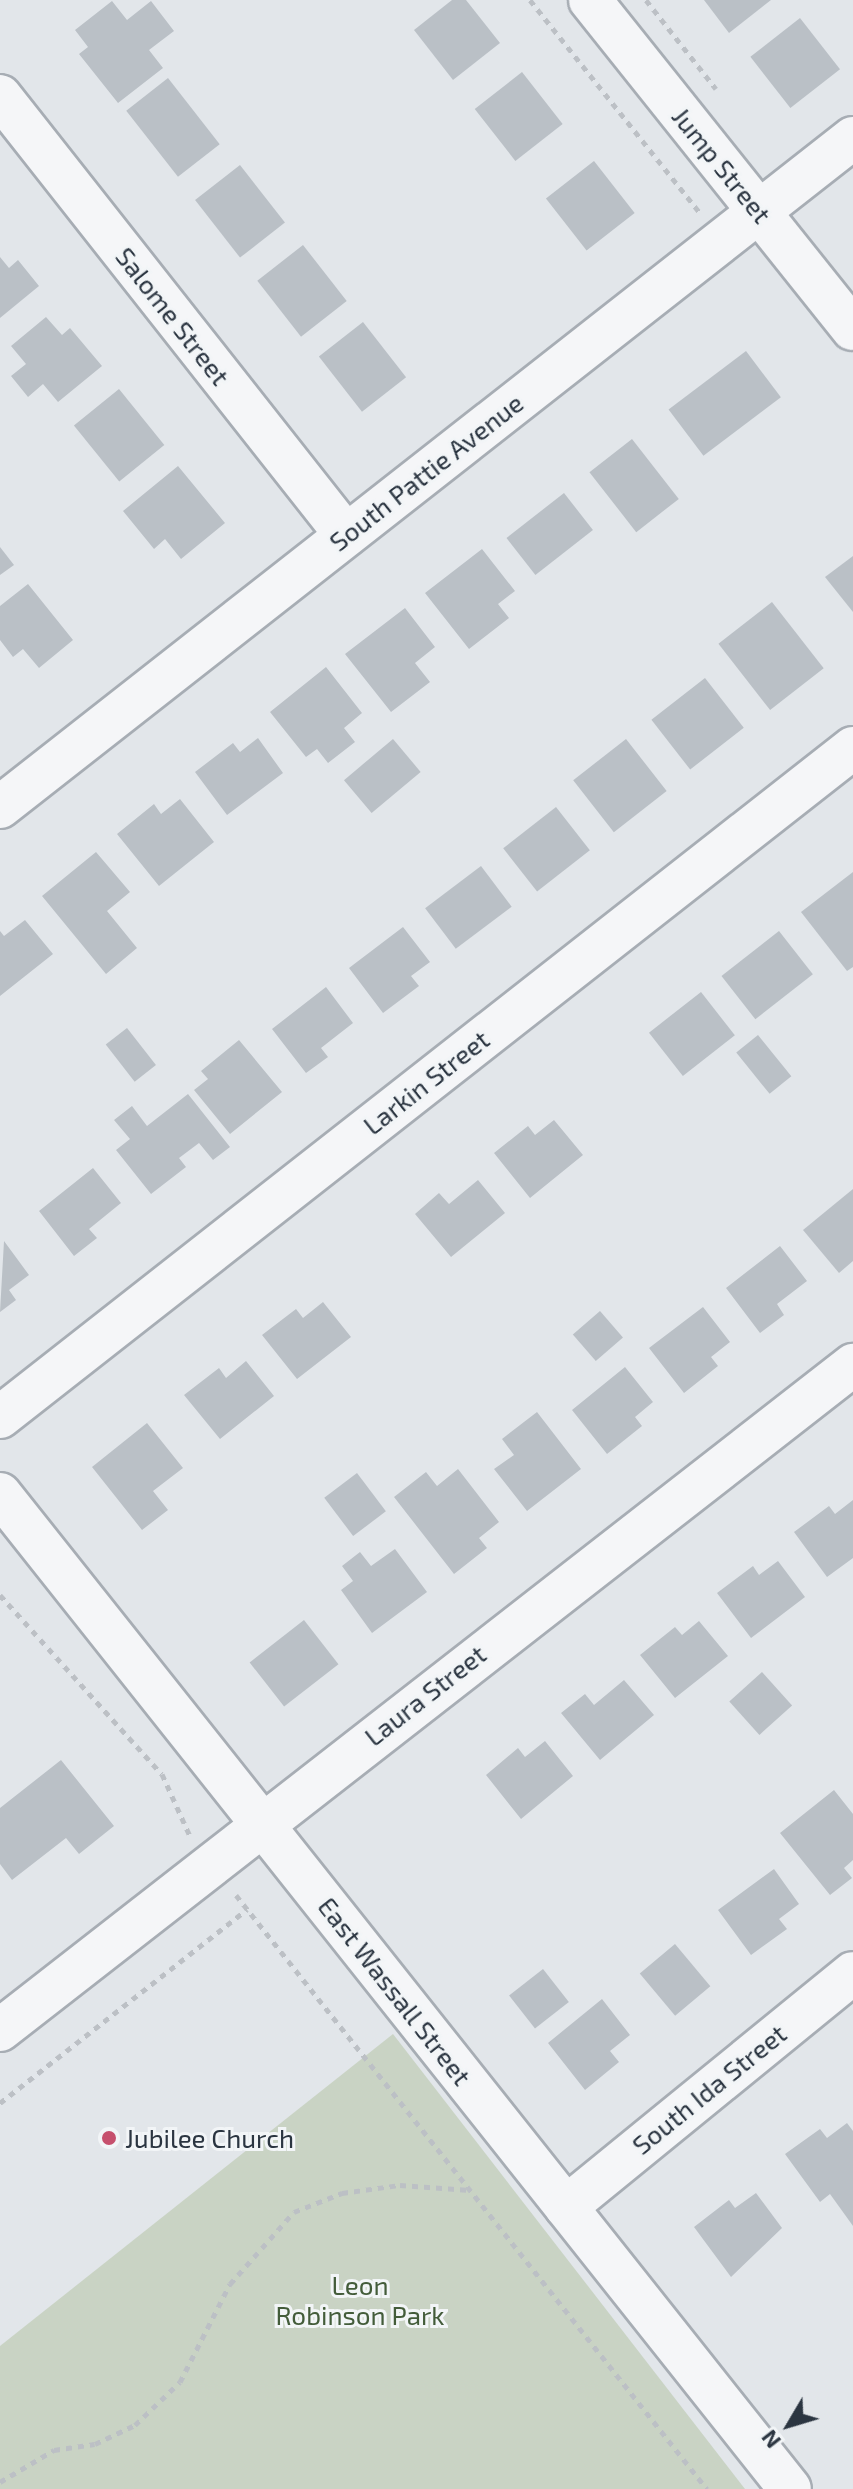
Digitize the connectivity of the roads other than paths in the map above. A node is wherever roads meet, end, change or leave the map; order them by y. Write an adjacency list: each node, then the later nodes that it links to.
1 (590, 0): 4 (street, Jump Street)
2 (0, 96): 6 (street, Salome Street)
3 (853, 138): 4 (street, South Pattie Avenue)
4 (759, 211): 5 (street, Jump Street); 6 (street, South Pattie Avenue)
5 (853, 329)
6 (346, 535): 8 (street, South Pattie Avenue)
7 (853, 748): 10 (street, Larkin Street)
8 (3, 798)
9 (853, 1365): 12 (street, Laura Street)
10 (0, 1417)
11 (0, 1494): 12 (street, East Wassall Street)
12 (261, 1823): 14 (street, Laura Street); 15 (street, East Wassall Street)
13 (853, 1973): 15 (street, South Ida Street)
14 (0, 2030)
15 (566, 2207): 16 (street, East Wassall Street)
16 (790, 2489)

